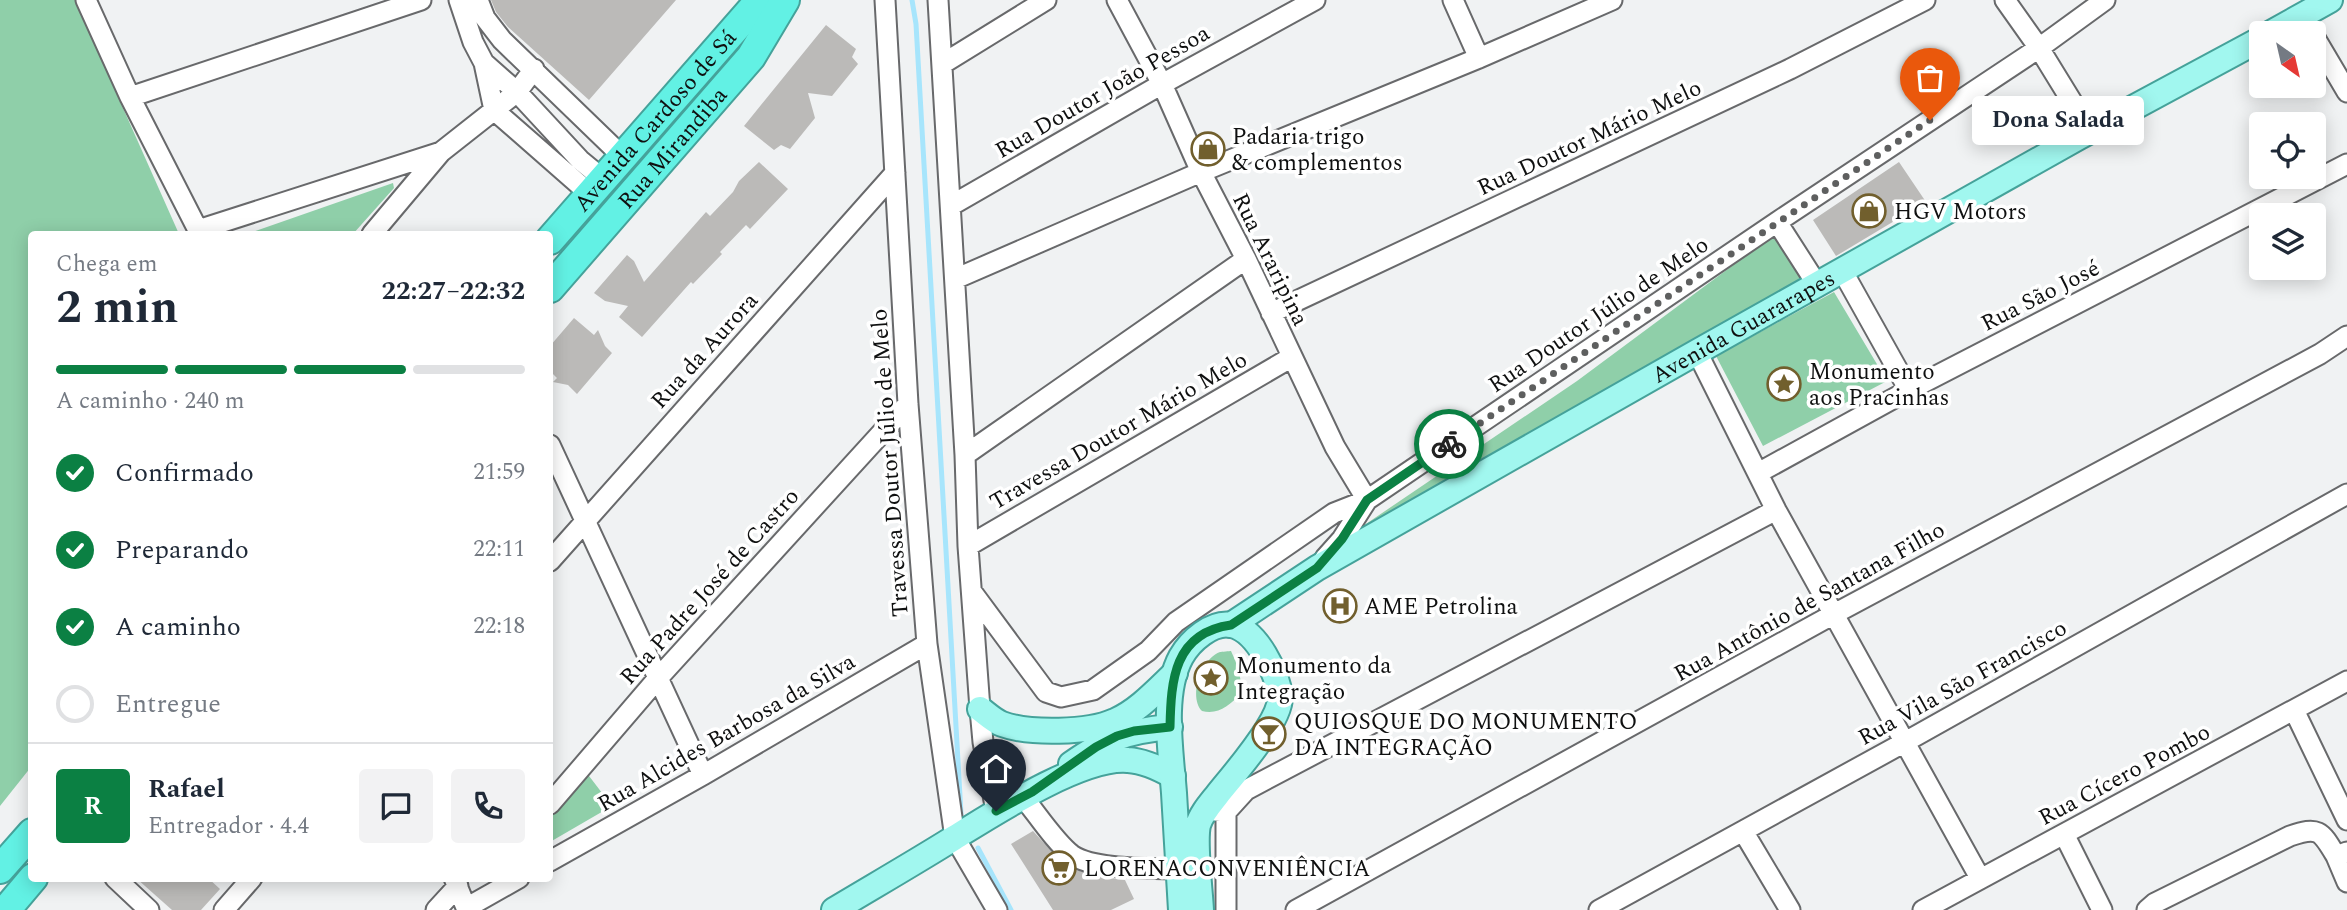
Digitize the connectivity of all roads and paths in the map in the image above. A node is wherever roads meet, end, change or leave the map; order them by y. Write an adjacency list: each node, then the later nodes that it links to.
1 (86, 0): 29 (street)
2 (421, 0): 29 (street)
3 (459, 0): 23 (street)
4 (478, 0): 25 (street)
5 (760, 0): 33 (highway, Avenida Cardoso de Sá)
6 (785, 0): 47 (highway, Rua Mirandiba)
7 (884, 0): 36 (street, Travessa Doutor Júlio de Melo)
8 (939, 0): 24 (street)
9 (1046, 0): 24 (street)
10 (1118, 0): 26 (street, Rua Araripina)
11 (1315, 0): 26 (street, Rua Doutor João Pessoa)
12 (1453, 0): 22 (street)
13 (1612, 0): 22 (street)
14 (1925, 0): 49 (street, Rua Doutor Mário Melo)
15 (2005, 0): 20 (street)
16 (2105, 0): 20 (street, Rua Doutor Júlio de Melo)
17 (2330, 0): 18 (main road)
18 (2315, 21)
19 (2249, 45): 31 (main road, Avenida Guararapes)
20 (2039, 48): 31 (street); 39 (street, Rua Doutor Júlio de Melo)
21 (2326, 57): 28 (street)
22 (1479, 58): 35 (street)
23 (484, 63): 27 (street); 30 (street)
24 (944, 64): 38 (street)
25 (534, 69): 27 (street); 33 (street)
26 (1162, 84): 35 (street, Rua Araripina); 38 (street, Rua Doutor João Pessoa)
27 (517, 92): 30 (street); 37 (street)
28 (2347, 92)
29 (130, 97): 40 (street)
30 (494, 110): 32 (street); 37 (street)
31 (2090, 131): 45 (main road, Avenida Guararapes)
32 (442, 152): 41 (street); 42 (street)
33 (622, 156): 37 (highway, Avenida Cardoso de Sá)
34 (2347, 164): 55 (street, Rua São José)
35 (1201, 172): 44 (street, Rua Araripina); 46 (street)
36 (895, 173): 56 (street, Travessa Doutor Júlio de Melo); 63 (street, Rua da Aurora)
37 (596, 187): 43 (highway, Avenida Cardoso de Sá)
38 (951, 205): 46 (street)
39 (1777, 222): 48 (street); 61 (street, Rua Doutor Júlio de Melo)
40 (198, 231)
41 (202, 231)
42 (375, 231)
43 (553, 237)
44 (1246, 259): 49 (street, Rua Araripina); 58 (street)
45 (1843, 272): 48 (main road, Avenida Guararapes); 55 (street)
46 (955, 279): 58 (street)
47 (553, 285)
48 (1818, 286): 52 (main road, Avenida Guararapes)
49 (1271, 313): 54 (street, Rua Araripina)
50 (2347, 336): 53 (street, Rua Antônio de Santana Filho)
51 (2347, 346): 53 (street)
52 (1697, 352): 59 (street); 66 (main road, Avenida Guararapes)
53 (2320, 354): 68 (street, Rua Antônio de Santana Filho)
54 (1292, 357): 61 (street, Rua Araripina); 64 (street, Travessa Doutor Mário Melo)
55 (1909, 390): 59 (street, Rua São José)
56 (908, 404): 70 (street, Travessa Doutor Júlio de Melo); 72 (street, Rua Padre José de Castro)
57 (553, 452): 63 (street)
58 (965, 456): 64 (street)
59 (1758, 473): 62 (street)
60 (2347, 494): 77 (street, Rua Vila São Francisco)
61 (1367, 500): 66 (street); 67 (street, Rua Doutor Júlio de Melo)
62 (1776, 510): 68 (street); 83 (street)
63 (584, 522): 65 (street, Rua da Aurora); 72 (street)
64 (968, 546): 67 (street)
65 (553, 558)
66 (1317, 568): 69 (main road, Avenida Guararapes)
67 (972, 592): 74 (street)
68 (1835, 614): 77 (street); 110 (street, Rua Antônio de Santana Filho)
69 (1231, 625): 71 (main road, Avenida Guararapes); 83 (main road)
70 (927, 644): 78 (street, Rua Alcides Barbosa da Silva); 88 (street, Travessa Doutor Júlio de Melo)
71 (1175, 673): 74 (main road); 76 (main road)
72 (659, 677): 78 (street); 81 (street, Rua Padre José de Castro)
73 (2347, 681): 75 (street, Rua Cícero Pombo)
74 (979, 709): 82 (street)
75 (2294, 710): 84 (street); 86 (street, Rua Cícero Pombo)
76 (1170, 727): 79 (main road); 80 (main road)
77 (1905, 742): 85 (street, Rua Vila São Francisco); 93 (street)
78 (703, 775): 90 (street, Rua Alcides Barbosa da Silva)
79 (1173, 776): 80 (main road); 92 (main road)
80 (1028, 794): 82 (main road); 92 (street)
81 (553, 801)
82 (996, 811): 88 (main road)
83 (1216, 811): 108 (main road); 109 (street)
84 (2347, 820)
85 (1743, 831): 111 (street, Rua Vila São Francisco); 112 (street)
86 (2064, 834): 93 (street, Rua Cícero Pombo); 114 (street)
87 (28, 838): 91 (highway)
88 (955, 838): 105 (main road); 106 (street, Travessa Doutor Júlio de Melo)
89 (2341, 854): 99 (street); 115 (street)
90 (553, 859)
91 (0, 869)
92 (1179, 869): 107 (main road)
93 (1980, 878): 113 (street, Rua Cícero Pombo)
94 (30, 882): 101 (highway)
95 (119, 882): 102 (street)
96 (248, 882): 103 (street)
97 (456, 882): 100 (street); 104 (street)
98 (512, 882): 100 (street)
99 (2347, 882)
100 (467, 909)
101 (6, 910)
102 (149, 910)
103 (224, 910)
104 (436, 910)
105 (834, 910)
106 (997, 910)
107 (1181, 910)
108 (1201, 910)
109 (1226, 910)
110 (1296, 910)
111 (1599, 910)
112 (1790, 910)
113 (1923, 910)
114 (2102, 910)
115 (2147, 910)

